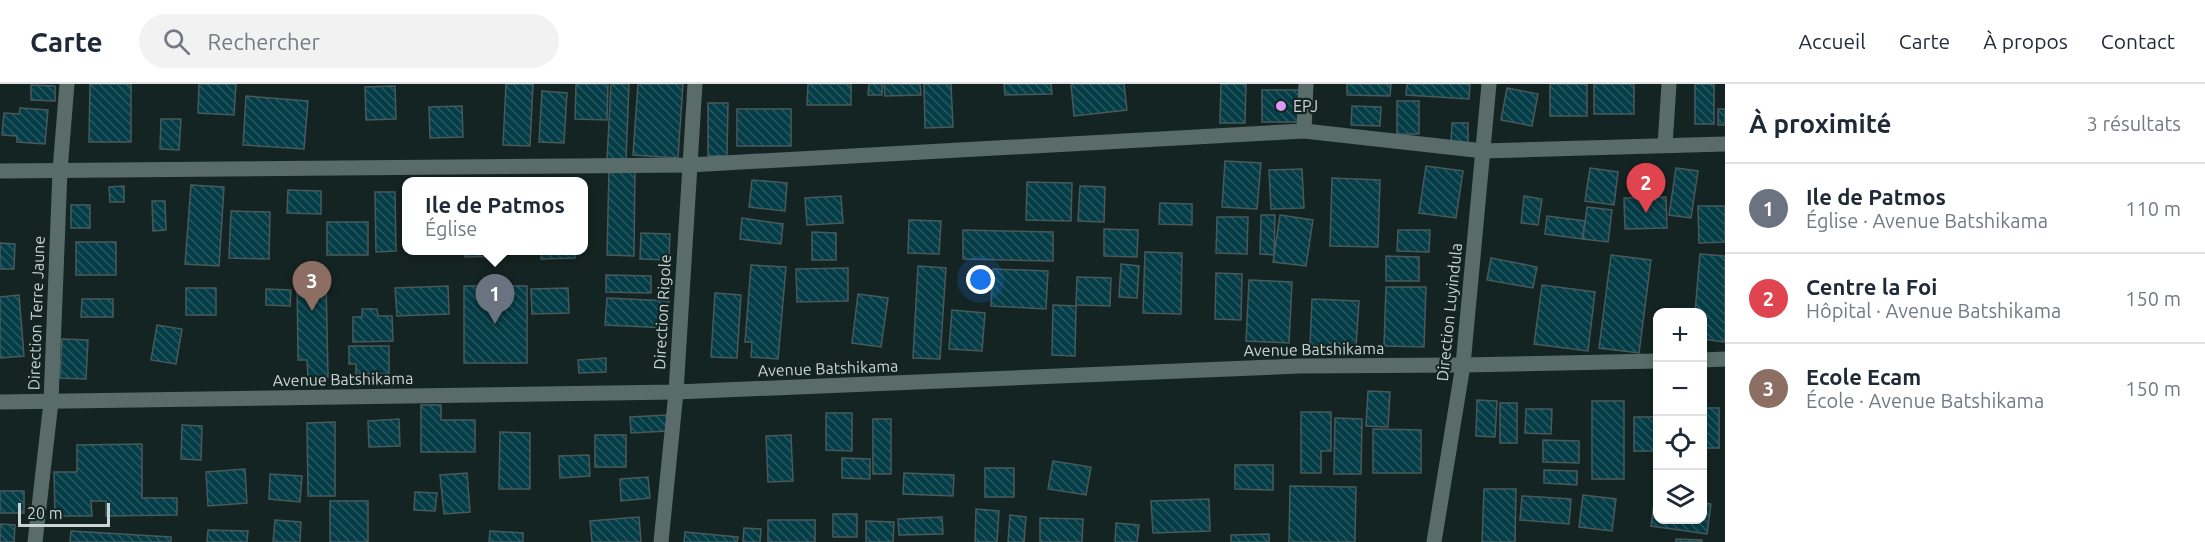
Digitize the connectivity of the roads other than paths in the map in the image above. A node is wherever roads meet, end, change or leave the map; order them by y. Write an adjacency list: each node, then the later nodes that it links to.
1 (67, 84): 11 (street, Direction Terre Jaune)
2 (695, 84): 10 (street, Direction Rigole)
3 (1306, 84): 6 (street)
4 (1489, 84): 9 (street, Direction Luyindula)
5 (1669, 84): 8 (street)
6 (1304, 130): 9 (street); 10 (street)
7 (1725, 144): 8 (street)
8 (1665, 145): 9 (street)
9 (1484, 151): 16 (street, Direction Luyindula)
10 (689, 165): 11 (street); 17 (street, Direction Rigole)
11 (60, 170): 12 (street); 19 (street, Direction Terre Jaune)
12 (0, 171)
13 (1725, 359): 14 (street)
14 (1707, 360)
15 (1653, 361): 16 (street, Avenue Batshikama)
16 (1463, 365): 17 (street, Avenue Batshikama); 22 (street, Direction Luyindula)
17 (676, 393): 19 (street, Avenue Batshikama); 21 (street, Direction Rigole)
18 (0, 402): 19 (street, Avenue Batshikama)
19 (51, 402): 20 (street, Direction Terre Jaune)
20 (35, 542)
21 (661, 542)
22 (1434, 542)

